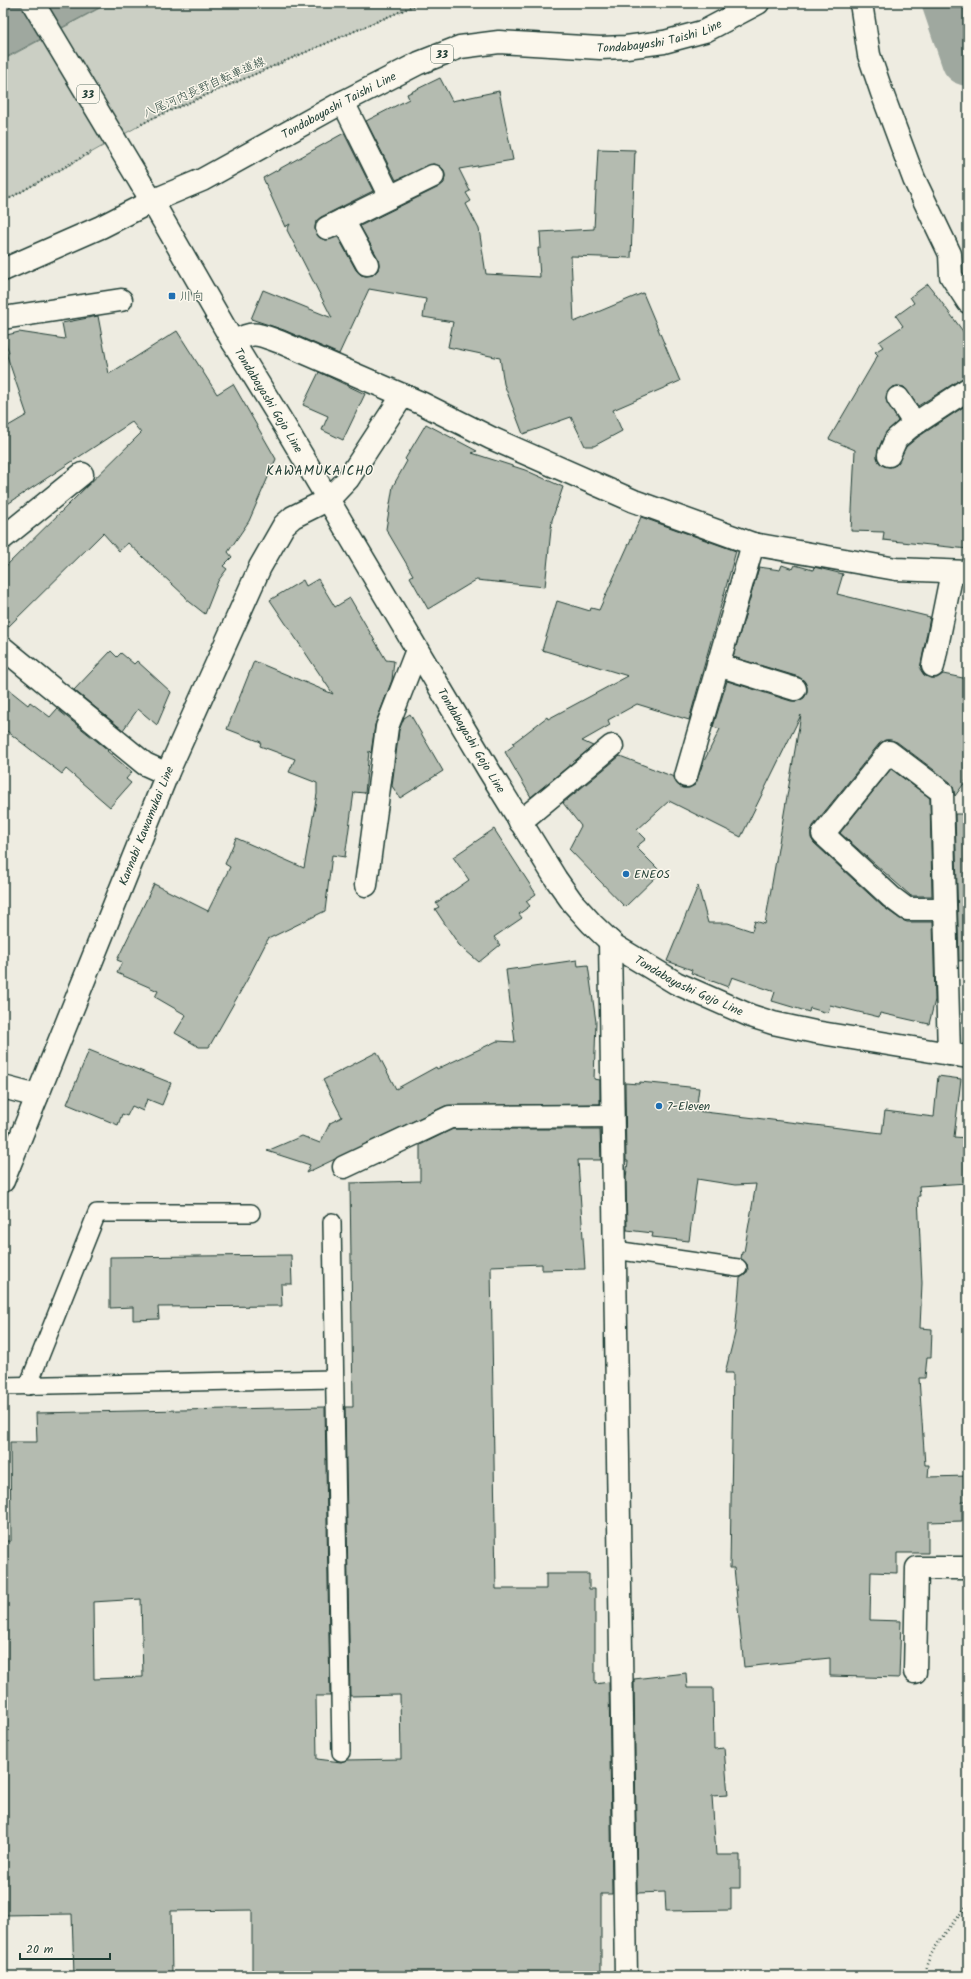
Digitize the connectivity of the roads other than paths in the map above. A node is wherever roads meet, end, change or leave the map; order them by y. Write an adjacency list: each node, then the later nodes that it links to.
1 (33, 3): 6 (street, 33, bridge)
2 (758, 3): 4 (street, Tondabayashi Taishi Line / 33)
3 (861, 3): 11 (street)
4 (343, 102): 6 (street, Tondabayashi Taishi Line / 33); 7 (street)
5 (433, 176): 7 (street)
6 (147, 193): 9 (street, Tondabayashi Taishi Line); 13 (street, Tondabayashi Gojo Line)
7 (390, 197): 8 (street)
8 (367, 264)
9 (3, 270)
10 (121, 300): 12 (street)
11 (968, 302)
12 (3, 318)
13 (233, 342): 15 (street); 20 (street, Tondabayashi Gojo Line)
14 (968, 390): 17 (street)
15 (403, 395): 20 (street, Kannabi Kawamukai Line); 22 (street)
16 (898, 398): 17 (street)
17 (915, 424): 18 (street)
18 (889, 456)
19 (82, 474): 21 (street)
20 (329, 499): 25 (street, Tondabayashi Gojo Line); 30 (street, Kannabi Kawamukai Line)
21 (3, 538)
22 (753, 544): 23 (street); 26 (street)
23 (960, 572): 27 (street)
24 (3, 648): 30 (street)
25 (417, 650): 32 (street, Tondabayashi Gojo Line); 33 (street)
26 (718, 665): 28 (street); 31 (street)
27 (933, 666)
28 (796, 688)
29 (612, 746): 32 (street)
30 (167, 774): 38 (street, Kannabi Kawamukai Line)
31 (686, 776)
32 (520, 822): 35 (street, Tondabayashi Gojo Line)
33 (366, 885)
34 (945, 909): 34 (street); 36 (street)
35 (610, 940): 36 (street, Tondabayashi Gojo Line); 39 (street)
36 (958, 1055)
37 (3, 1087): 38 (street)
38 (37, 1096): 41 (street, Kannabi Kawamukai Line)
39 (612, 1116): 40 (street); 44 (street)
40 (344, 1167)
41 (3, 1182)
42 (251, 1212): 48 (lane)
43 (332, 1222): 46 (lane)
44 (614, 1250): 45 (lane); 52 (street)
45 (738, 1268)
46 (334, 1379): 48 (lane); 51 (lane)
47 (3, 1386): 48 (lane)
48 (28, 1386)
49 (968, 1568): 50 (street)
50 (915, 1672)
51 (341, 1752)
52 (626, 1976)

